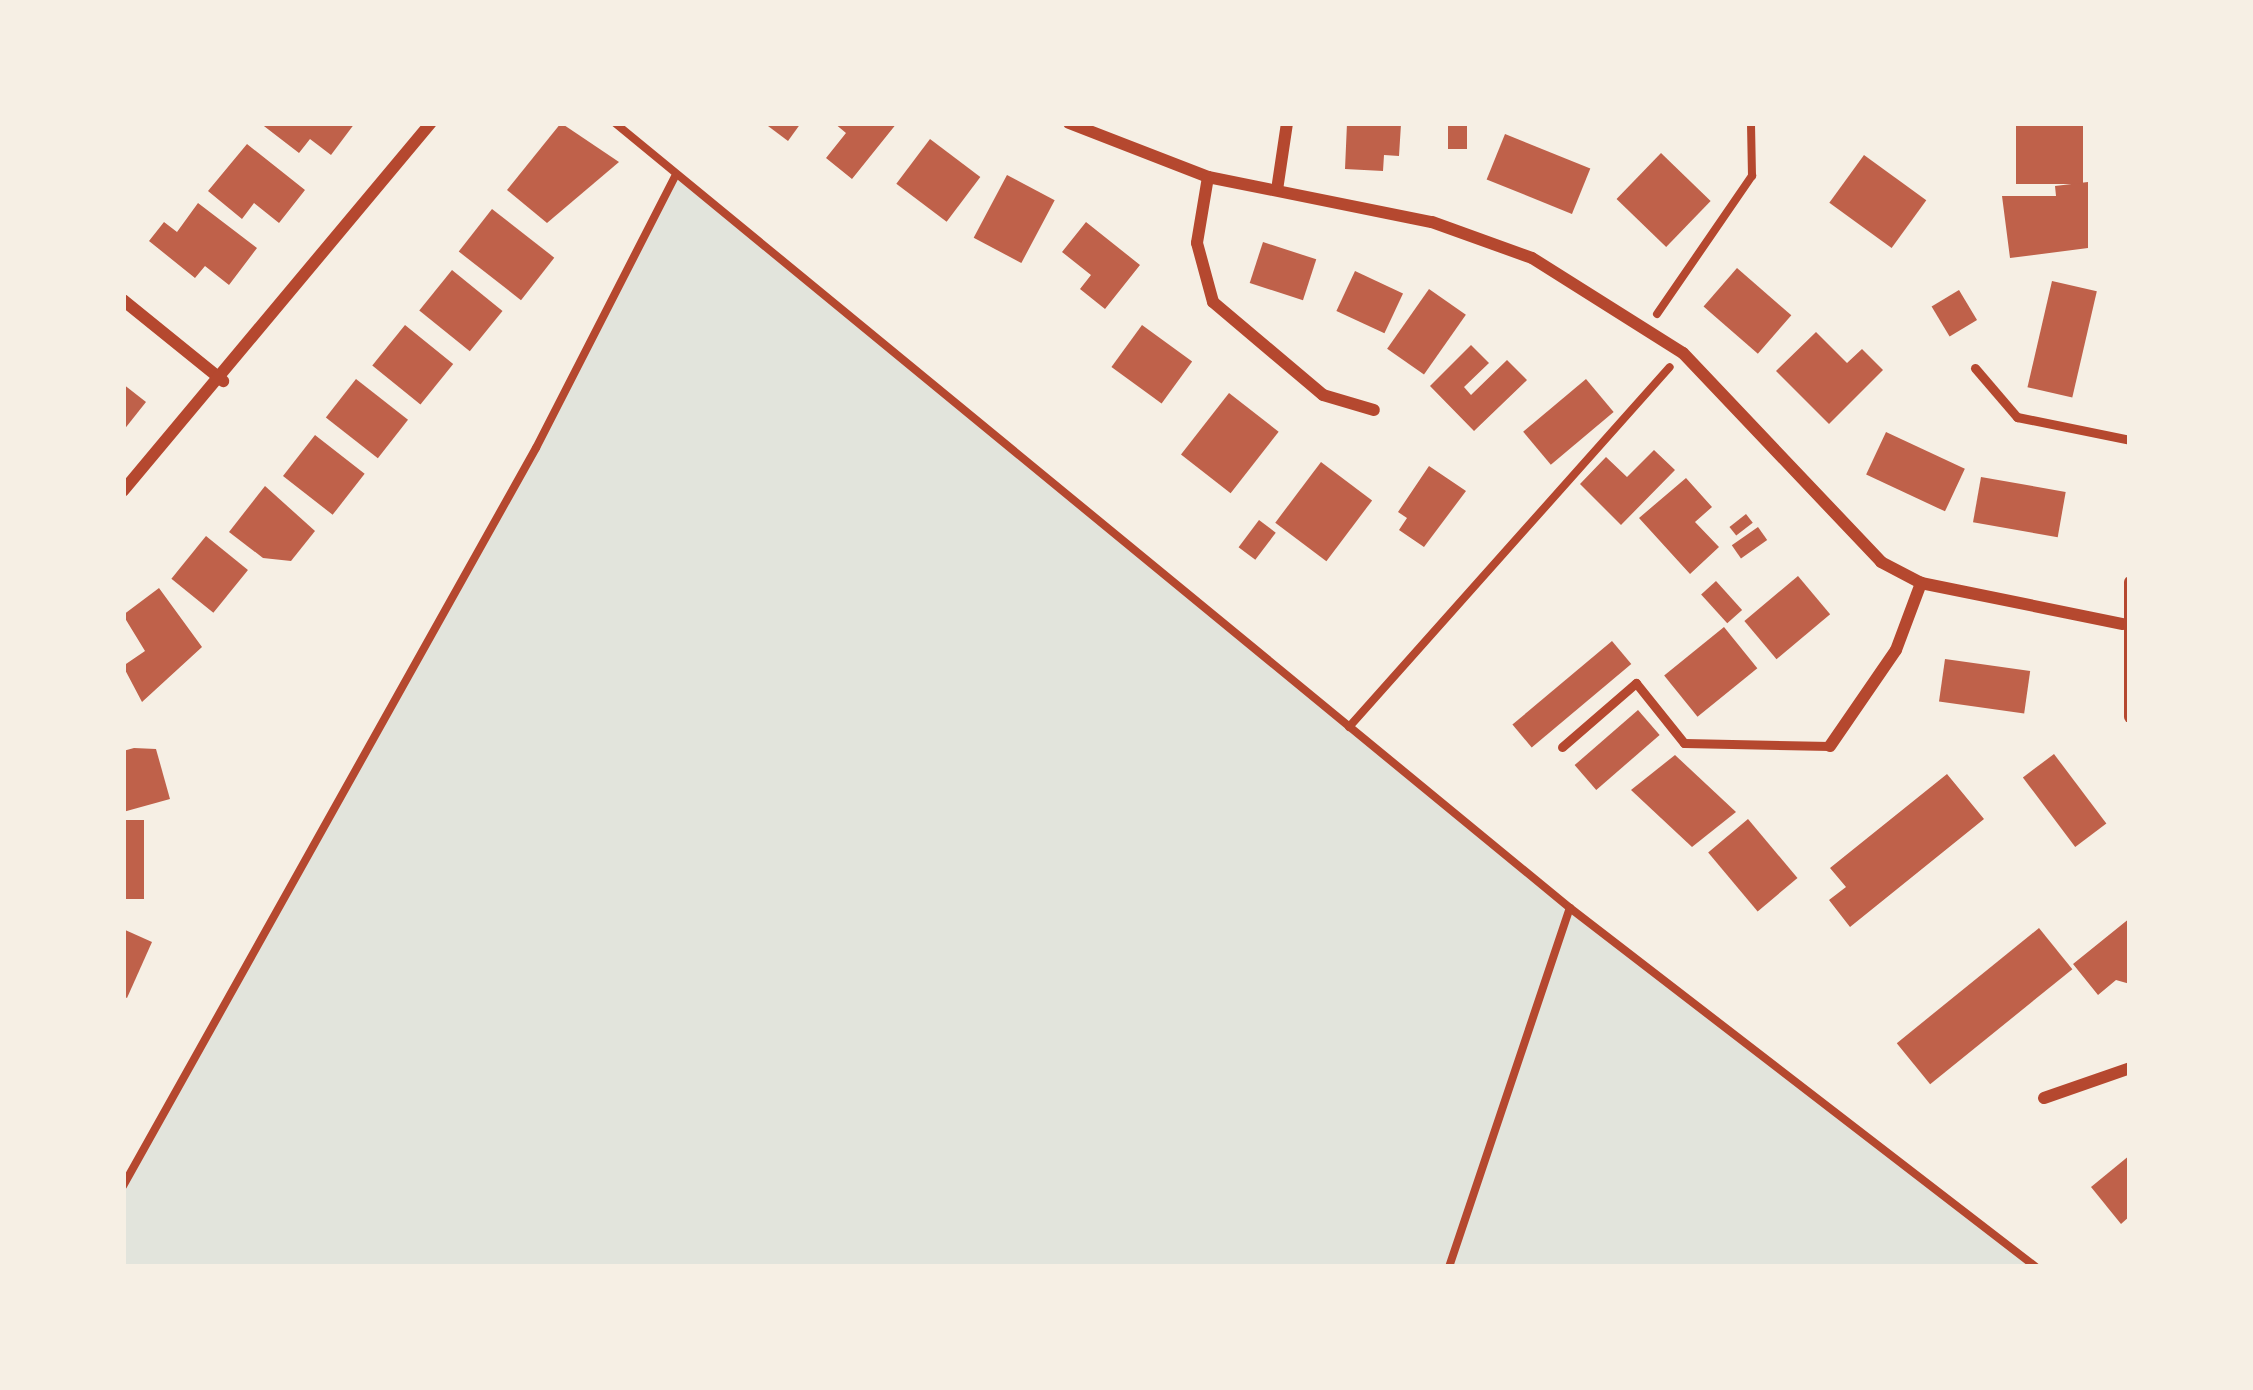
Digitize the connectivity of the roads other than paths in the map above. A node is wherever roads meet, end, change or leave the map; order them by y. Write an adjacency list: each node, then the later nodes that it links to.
1 (430, 123): 8 (street)
2 (1069, 123): 4 (street)
3 (1287, 123): 5 (street)
4 (1208, 177): 5 (street); 9 (street)
5 (1277, 190): 13 (street)
6 (123, 300): 8 (street)
7 (1975, 368): 10 (lane)
8 (224, 381): 11 (street)
9 (1373, 410)
10 (2130, 440)
11 (123, 491)
12 (2130, 582): 14 (street)
13 (1921, 583): 14 (street); 16 (street)
14 (2123, 624): 15 (street)
15 (2130, 717)
16 (1830, 746): 17 (lane)
17 (1562, 747)
18 (2130, 1068): 19 (street)
19 (2044, 1098)

